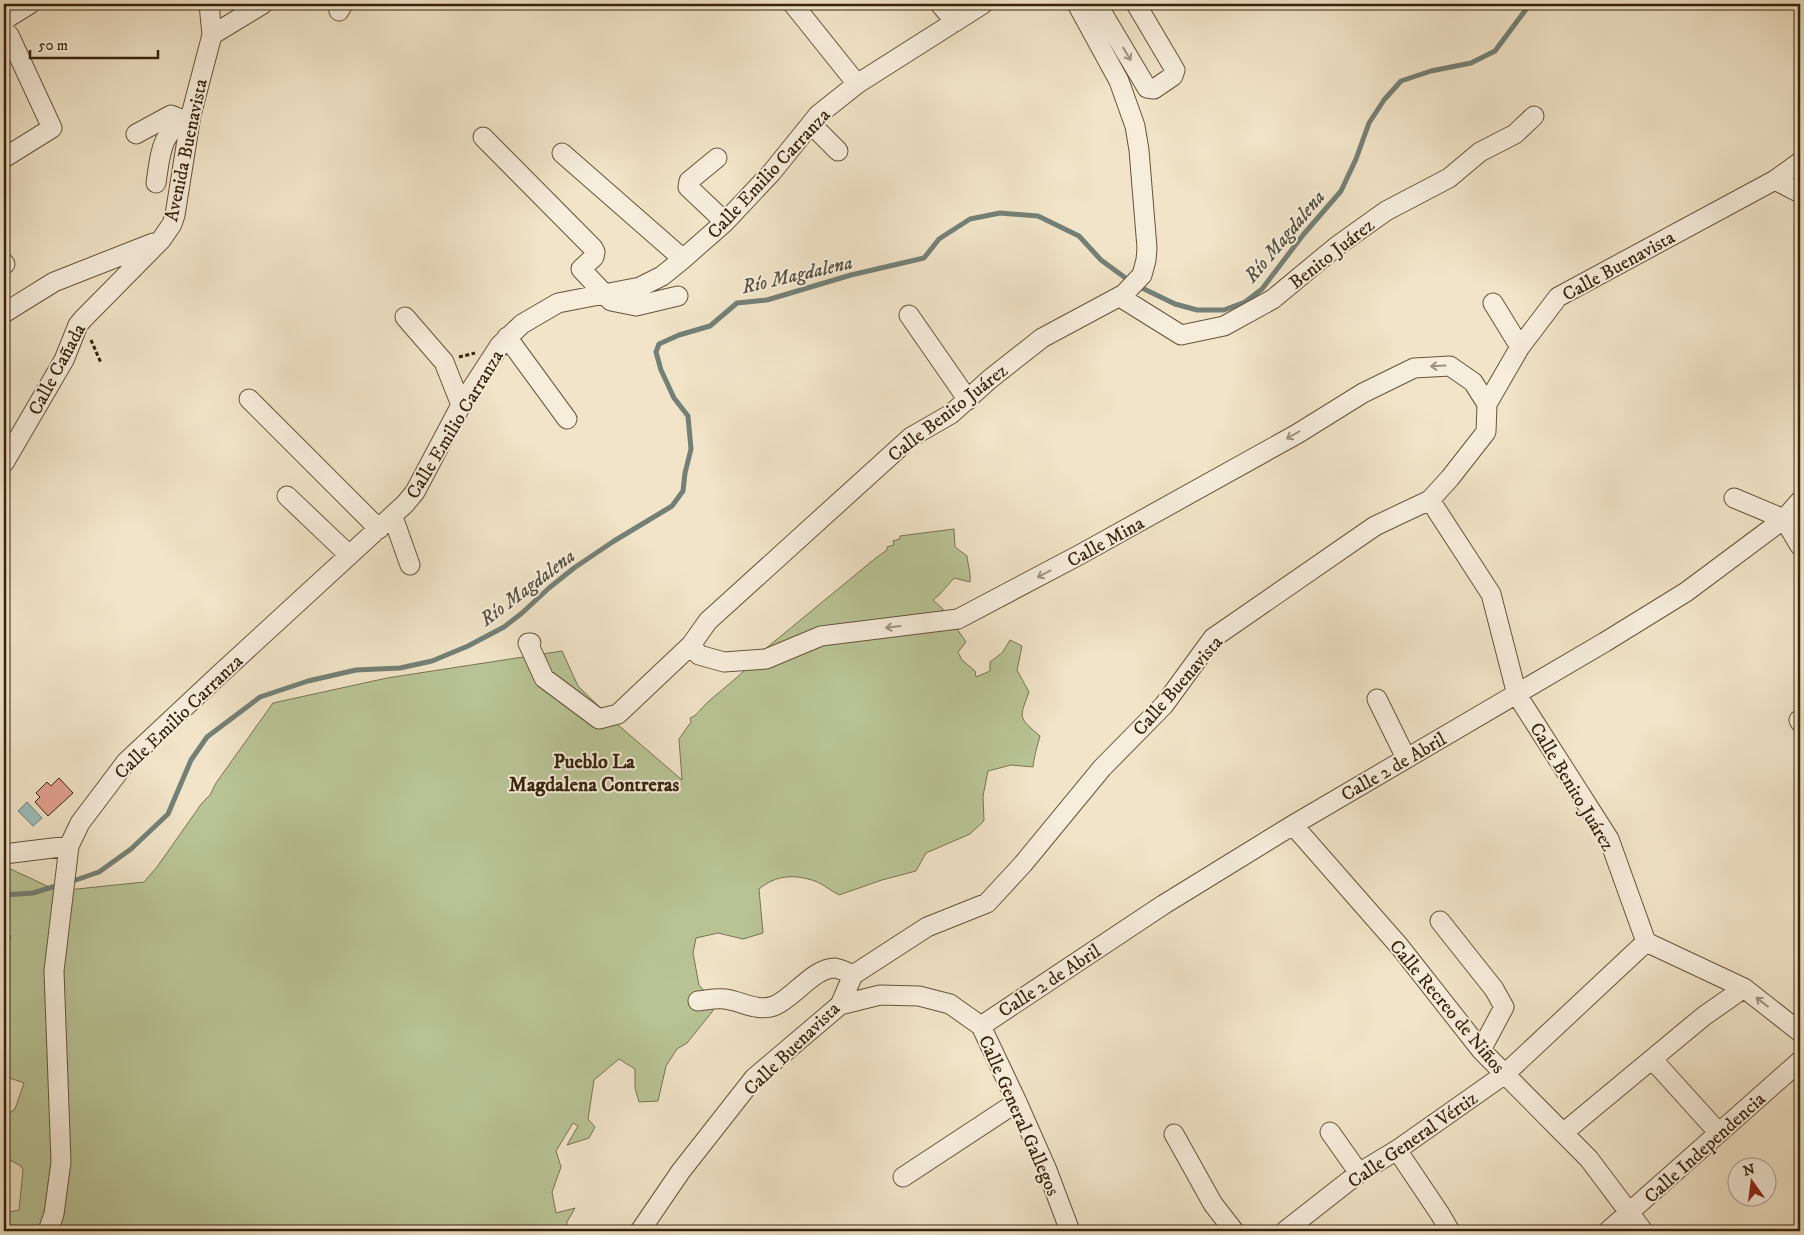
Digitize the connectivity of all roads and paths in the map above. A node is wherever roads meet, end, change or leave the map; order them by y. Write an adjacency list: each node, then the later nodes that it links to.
1 (30, 4): 11 (street)
2 (209, 4): 12 (street)
3 (263, 4): 12 (street)
4 (793, 4): 13 (street)
5 (940, 4): 10 (street)
6 (984, 4): 10 (street, Calle Emilio Carranza)
7 (1077, 4): 32 (street, Calle Benito Juárez)
8 (1097, 4): 9 (street, one-way to 9)
9 (1136, 4)
10 (955, 22): 13 (street, Calle Emilio Carranza)
11 (5, 29): 21 (street)
12 (212, 35): 15 (street, Avenida Buenavista)
13 (857, 84): 16 (street, Calle Emilio Carranza)
14 (1534, 116): 32 (street, Benito Juárez)
15 (187, 117): 17 (street); 25 (street); 28 (street, Avenida Buenavista)
16 (811, 124): 19 (street); 27 (street, Calle Emilio Carranza)
17 (136, 134)
18 (483, 137): 30 (street)
19 (838, 151)
20 (562, 153): 29 (street)
21 (4, 158)
22 (717, 158): 27 (street)
23 (1800, 162): 24 (street, Calle Buenavista)
24 (1775, 180): 26 (street); 38 (street, Calle Buenavista)
25 (156, 183)
26 (1800, 193)
27 (725, 222): 29 (street, Calle Emilio Carranza)
28 (161, 240): 34 (street, Avenida Buenavista); 46 (street, Calle Cañada)
29 (683, 259): 30 (street, Calle Emilio Carranza)
30 (605, 295): 31 (street); 37 (street, Calle Emilio Carranza)
31 (678, 296)
32 (1122, 296): 42 (street, Calle Benito Juárez)
33 (1493, 303): 38 (street)
34 (4, 313)
35 (909, 315): 42 (street)
36 (405, 316): 40 (street)
37 (507, 337): 44 (street, Calle Emilio Carranza); 45 (street)
38 (1520, 347): 43 (street, Calle Buenavista)
39 (479, 351): 40 (path)
40 (444, 362): 44 (street)
41 (249, 399): 52 (street)
42 (968, 400): 57 (street, Calle Benito Juárez)
43 (1487, 404): 49 (street, Calle Buenavista); 57 (street, Calle Mina, one-way to 57)
44 (461, 405): 52 (street, Calle Emilio Carranza)
45 (567, 419)
46 (4, 463)
47 (287, 496): 54 (street)
48 (1734, 498): 51 (street)
49 (1430, 500): 58 (street, Calle Benito Juárez); 66 (street, Calle Buenavista)
50 (1800, 501): 51 (street, Calle 2 de Abril)
51 (1784, 519): 53 (street); 58 (street, Calle 2 de Abril)
52 (386, 523): 54 (street, Calle Emilio Carranza); 55 (street)
53 (1800, 546)
54 (349, 555): 62 (street, Calle Emilio Carranza)
55 (410, 565)
56 (531, 643): 57 (street, Calle Benito Juárez)
57 (691, 645)
58 (1517, 694): 60 (street, Calle 2 de Abril); 65 (street, Calle Benito Juárez)
59 (1377, 699): 60 (street)
60 (1406, 758): 61 (street, Calle 2 de Abril)
61 (1293, 825): 70 (street, Calle 2 de Abril); 72 (street, Calle Recreo de Niños)
62 (70, 846): 63 (street); 85 (street, Calle Emilio Carranza)
63 (4, 854)
64 (1440, 921): 72 (street)
65 (1646, 942): 67 (street); 75 (street, Calle General Vértiz)
66 (853, 975): 68 (street); 69 (street, Calle Buenavista)
67 (1744, 988): 71 (street, one-way to 67); 73 (street)
68 (698, 1001)
69 (840, 1005): 70 (street, Calle General Gallegos); 86 (street, Calle Buenavista)
70 (981, 1026): 76 (street, Calle General Gallegos)
71 (1800, 1032)
72 (1482, 1050): 75 (street, Calle Recreo de Niños)
73 (1652, 1059): 78 (street); 79 (street)
74 (1800, 1061): 79 (street, Calle Independencia)
75 (1505, 1074): 78 (street, Calle Recreo de Niños); 81 (street, Calle General Vértiz)
76 (1017, 1102): 83 (street); 87 (street, Calle General Gallegos)
77 (1330, 1132): 82 (street)
78 (1563, 1133): 84 (street, Calle Recreo de Niños)
79 (1719, 1133): 84 (street, Calle Independencia)
80 (1174, 1134): 88 (street)
81 (1397, 1150): 82 (street, Calle General Vértiz); 90 (street)
82 (1359, 1173): 89 (street, Calle General Vértiz)
83 (903, 1177)
84 (1629, 1214): 91 (street, Calle Independencia); 92 (street, Calle Recreo de Niños)
85 (48, 1231)
86 (640, 1231)
87 (1070, 1231)
88 (1234, 1231)
89 (1285, 1231)
90 (1450, 1231)
91 (1608, 1231)
92 (1643, 1231)

